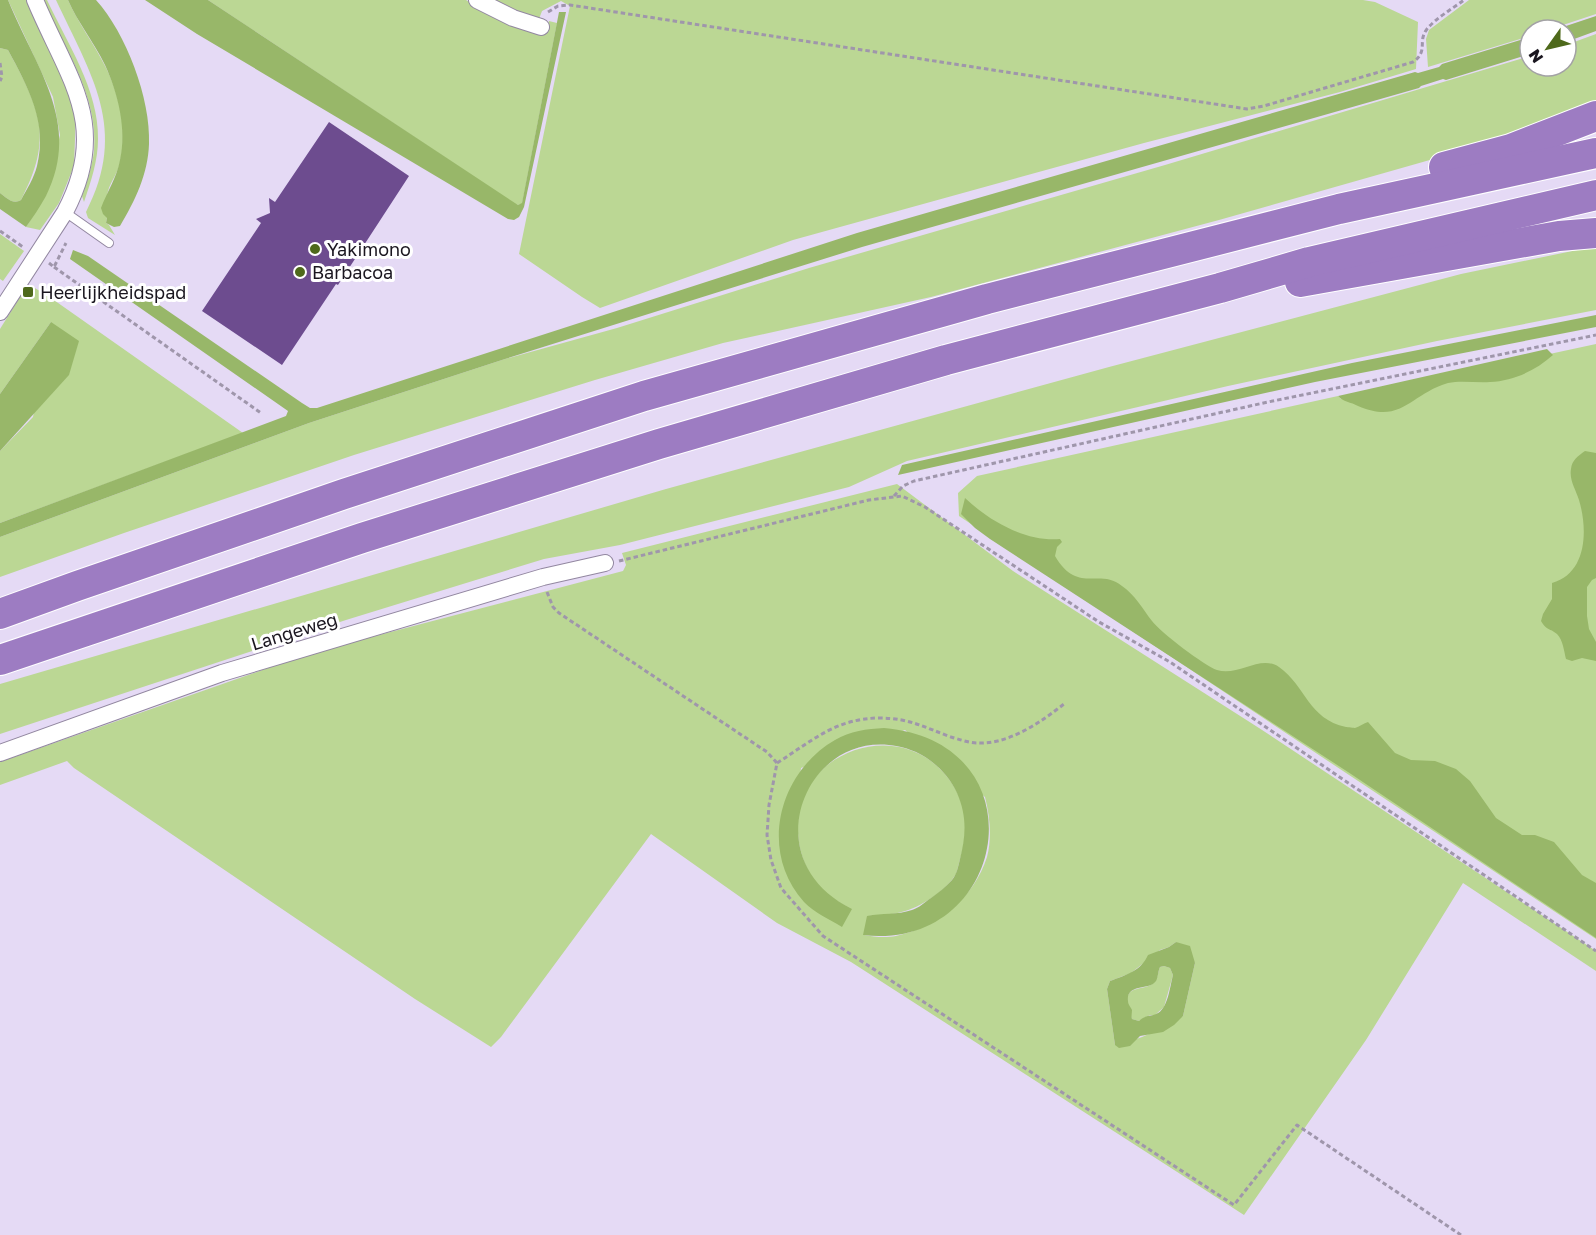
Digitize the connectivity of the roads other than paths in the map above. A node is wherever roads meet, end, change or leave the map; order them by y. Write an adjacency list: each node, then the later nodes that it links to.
1 (35, 0): 7 (street)
2 (477, 0): 3 (street)
3 (541, 27)
4 (1596, 116): 11 (highway)
5 (1596, 153): 11 (highway)
6 (1596, 195): 10 (highway)
7 (65, 212): 9 (lane); 12 (street)
8 (1596, 233): 10 (highway)
9 (109, 243)
10 (1220, 288): 15 (highway)
11 (987, 299): 14 (highway)
12 (0, 312)
13 (605, 564): 16 (street, Langeweg)
14 (0, 614)
15 (0, 660)
16 (0, 753)

